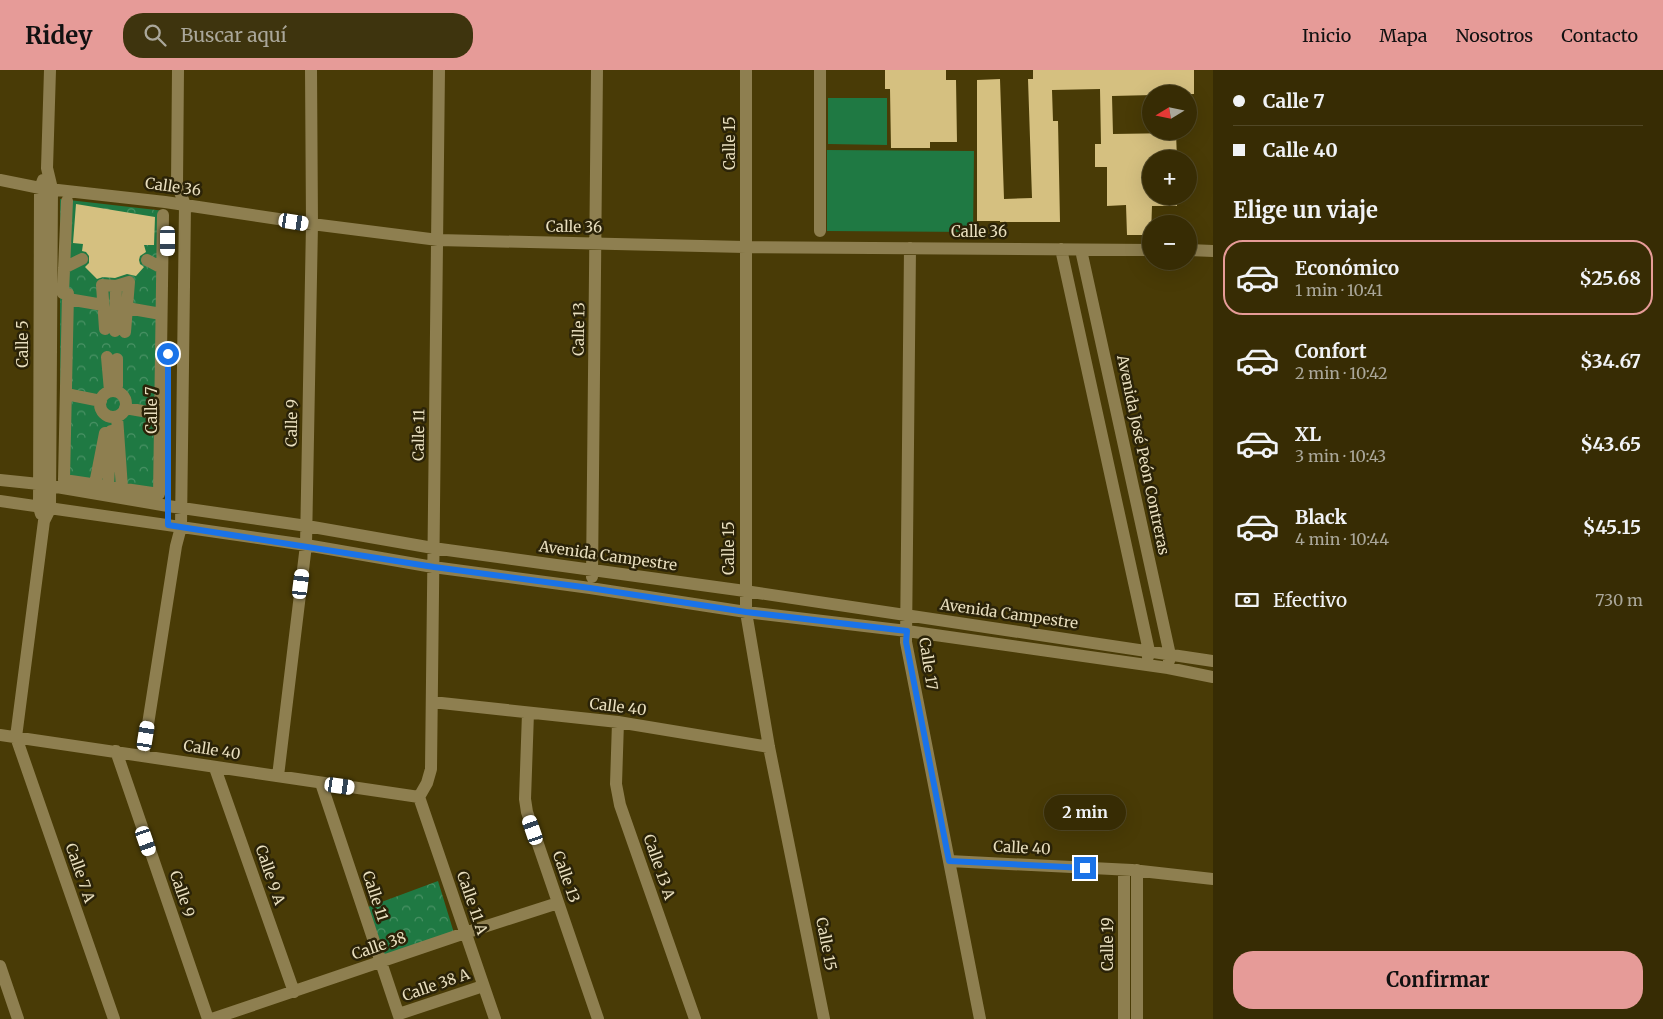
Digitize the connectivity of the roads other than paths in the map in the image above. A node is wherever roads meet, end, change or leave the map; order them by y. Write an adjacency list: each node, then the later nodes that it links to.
1 (50, 70): 10 (street, Calle 5)
2 (178, 70): 9 (street, Calle 7)
3 (311, 70): 15 (street, Calle 9)
4 (439, 70): 17 (street, Calle 11)
5 (597, 70): 18 (street, Calle 13)
6 (746, 70): 19 (street, Calle 15)
7 (820, 70): 16 (street)
8 (0, 180): 10 (street, Calle 36)
9 (177, 184): 12 (street, Calle 7); 13 (street, Calle 7)
10 (46, 188): 12 (street, Calle 36); 43 (street, Calle 5)
11 (66, 201): 28 (street)
12 (168, 203): 13 (street, Calle 36); 46 (street, Calle 7)
13 (185, 205): 15 (street, Calle 36); 47 (street, Calle 7)
14 (163, 215): 29 (street)
15 (312, 224): 17 (street, Calle 36); 50 (street, Calle 9)
16 (820, 231)
17 (438, 240): 18 (street, Calle 36); 54 (street, Calle 11)
18 (596, 244): 19 (street, Calle 36); 56 (street, Calle 13)
19 (745, 247): 20 (street, Calle 36); 58 (street, Calle 15)
20 (910, 248): 21 (street, Calle 36); 60 (street, Calle 17)
21 (1061, 249): 22 (street, Calle 36); 41 (street)
22 (1081, 250): 23 (street, Calle 36); 40 (street, Avenida José Peón Contreras)
23 (1142, 250)
24 (1197, 250): 25 (street)
25 (1213, 250)
26 (82, 260): 28 (street)
27 (147, 260): 29 (street)
28 (64, 268): 31 (street)
29 (162, 268): 34 (street)
30 (116, 285): 32 (street); 33 (street); 35 (street)
31 (68, 299): 32 (street); 37 (street)
32 (103, 304): 35 (street)
33 (127, 308): 34 (street); 35 (street)
34 (162, 314): 39 (street)
35 (115, 331)
36 (115, 358): 38 (street)
37 (66, 398): 38 (street); 44 (street)
38 (113, 405): 39 (street); 44 (street); 44 (street)
39 (160, 410): 44 (street)
40 (1125, 447): 41 (street); 63 (street, Avenida José Peón Contreras)
41 (1106, 450): 62 (street)
42 (0, 480): 43 (street, Avenida Campestre)
43 (45, 485): 46 (street, Avenida Campestre); 48 (street, Calle 5)
44 (108, 486)
45 (0, 501): 48 (street, Avenida Campestre)
46 (168, 506): 47 (street, Avenida Campestre); 49 (street, Calle 7)
47 (182, 507): 50 (street, Avenida Campestre); 51 (street, Calle 7)
48 (44, 508): 49 (street, Avenida Campestre); 72 (street, Calle 5)
49 (168, 525): 51 (street, Avenida Campestre); 52 (street, Calle 7)
50 (306, 526): 53 (street, Calle 9); 54 (street, Avenida Campestre)
51 (182, 527): 52 (street, Calle 7); 53 (street, Avenida Campestre)
52 (176, 546): 75 (street, Calle 7)
53 (306, 546): 55 (street, Avenida Campestre); 77 (street, Calle 9)
54 (433, 548): 55 (street, Calle 11); 56 (street, Avenida Campestre)
55 (434, 567): 57 (street, Avenida Campestre); 68 (street, Calle 11)
56 (593, 570): 57 (street, Calle 13); 58 (street, Avenida Campestre)
57 (590, 588): 59 (street, Avenida Campestre)
58 (745, 592): 59 (street, Calle 15); 60 (street, Avenida Campestre)
59 (746, 612): 61 (street, Avenida Campestre); 73 (street, Calle 15)
60 (907, 616): 61 (street, Calle 17); 62 (street, Avenida Campestre)
61 (907, 631): 65 (street, Avenida Campestre); 80 (street, Calle 17)
62 (1149, 651): 63 (street, Avenida Campestre); 65 (street)
63 (1170, 655): 64 (street, Avenida Campestre); 66 (street, Avenida José Peón Contreras)
64 (1213, 661)
65 (1147, 666): 66 (street, Avenida Campestre)
66 (1168, 668): 67 (street, Avenida Campestre)
67 (1213, 678)
68 (432, 702): 69 (street, Calle 40); 79 (street, Calle 11)
69 (528, 713): 70 (street, Calle 40); 84 (street, Calle 13)
70 (618, 722): 73 (street, Calle 40); 97 (street, Calle 13 A)
71 (0, 735): 72 (street, Calle 40)
72 (16, 737): 74 (street, Calle 40); 92 (street, Calle 7 A)
73 (770, 746): 98 (street, Calle 15)
74 (116, 751): 75 (street, Calle 40); 93 (street, Calle 9)
75 (142, 756): 76 (street, Calle 40)
76 (215, 768): 77 (street, Calle 40); 89 (street, Calle 9 A)
77 (278, 776): 78 (street, Calle 40)
78 (320, 783): 79 (street, Calle 40); 86 (street, Calle 11)
79 (419, 797): 85 (street, Calle 11 A)
80 (949, 861): 81 (street, Calle 40); 99 (street, Calle 17)
81 (1124, 870): 82 (street, Calle 40); 100 (street, Calle 19)
82 (1137, 870): 83 (street, Calle 40); 101 (street, Calle 19)
83 (1213, 879)
84 (558, 903): 85 (street, Calle 38); 96 (street, Calle 13)
85 (465, 933): 86 (street, Calle 38); 88 (street, Calle 11 A)
86 (380, 963): 89 (street, Calle 38); 90 (street, Calle 11)
87 (0, 966): 91 (street)
88 (483, 986): 90 (street, Calle 38 A); 95 (street, Calle 11 A)
89 (294, 992): 94 (street, Calle 38)
90 (400, 1017)
91 (18, 1019)
92 (114, 1019)
93 (208, 1019)
94 (212, 1019)
95 (495, 1019)
96 (598, 1019)
97 (695, 1019)
98 (824, 1019)
99 (980, 1019)
100 (1124, 1019)
101 (1138, 1019)

